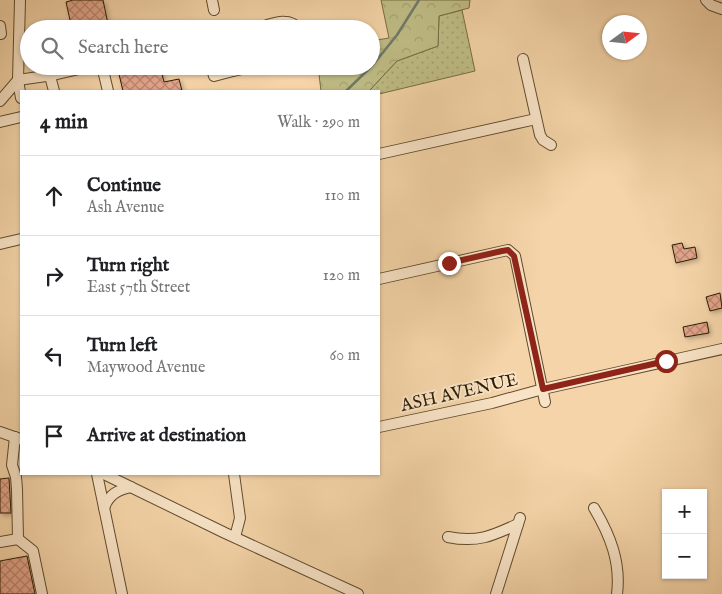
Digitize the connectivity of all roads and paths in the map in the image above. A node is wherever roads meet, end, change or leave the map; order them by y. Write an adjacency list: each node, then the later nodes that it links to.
1 (20, 0): 8 (street)
2 (706, 0): 3 (street)
3 (722, 9)
4 (523, 59): 14 (street)
5 (54, 75): 7 (street)
6 (104, 75): 10 (street)
7 (50, 76): 8 (street); 9 (street)
8 (18, 80): 11 (street); 12 (street)
9 (54, 90)
10 (108, 90)
11 (20, 92)
12 (0, 101)
13 (20, 117): 15 (street)
14 (536, 119): 16 (street); 17 (street)
15 (0, 122)
16 (551, 145)
17 (380, 154)
18 (20, 239): 19 (street)
19 (0, 244)
20 (380, 279): 22 (street)
21 (722, 349): 22 (street, ASH AVENUE)
22 (543, 389): 23 (street); 24 (street, ASH AVENUE)
23 (545, 402)
24 (380, 427)
25 (0, 432): 26 (street)
26 (18, 438): 35 (street)
27 (97, 475): 31 (street)
28 (106, 475): 30 (street)
29 (234, 475): 33 (street)
30 (131, 487): 31 (street); 33 (street)
31 (104, 508): 38 (street)
32 (594, 508): 41 (street)
33 (234, 537): 39 (street)
34 (448, 537): 40 (street)
35 (18, 540): 36 (street); 37 (street)
36 (0, 542)
37 (42, 594)
38 (122, 594)
39 (358, 594)
40 (496, 594)
41 (618, 594)

